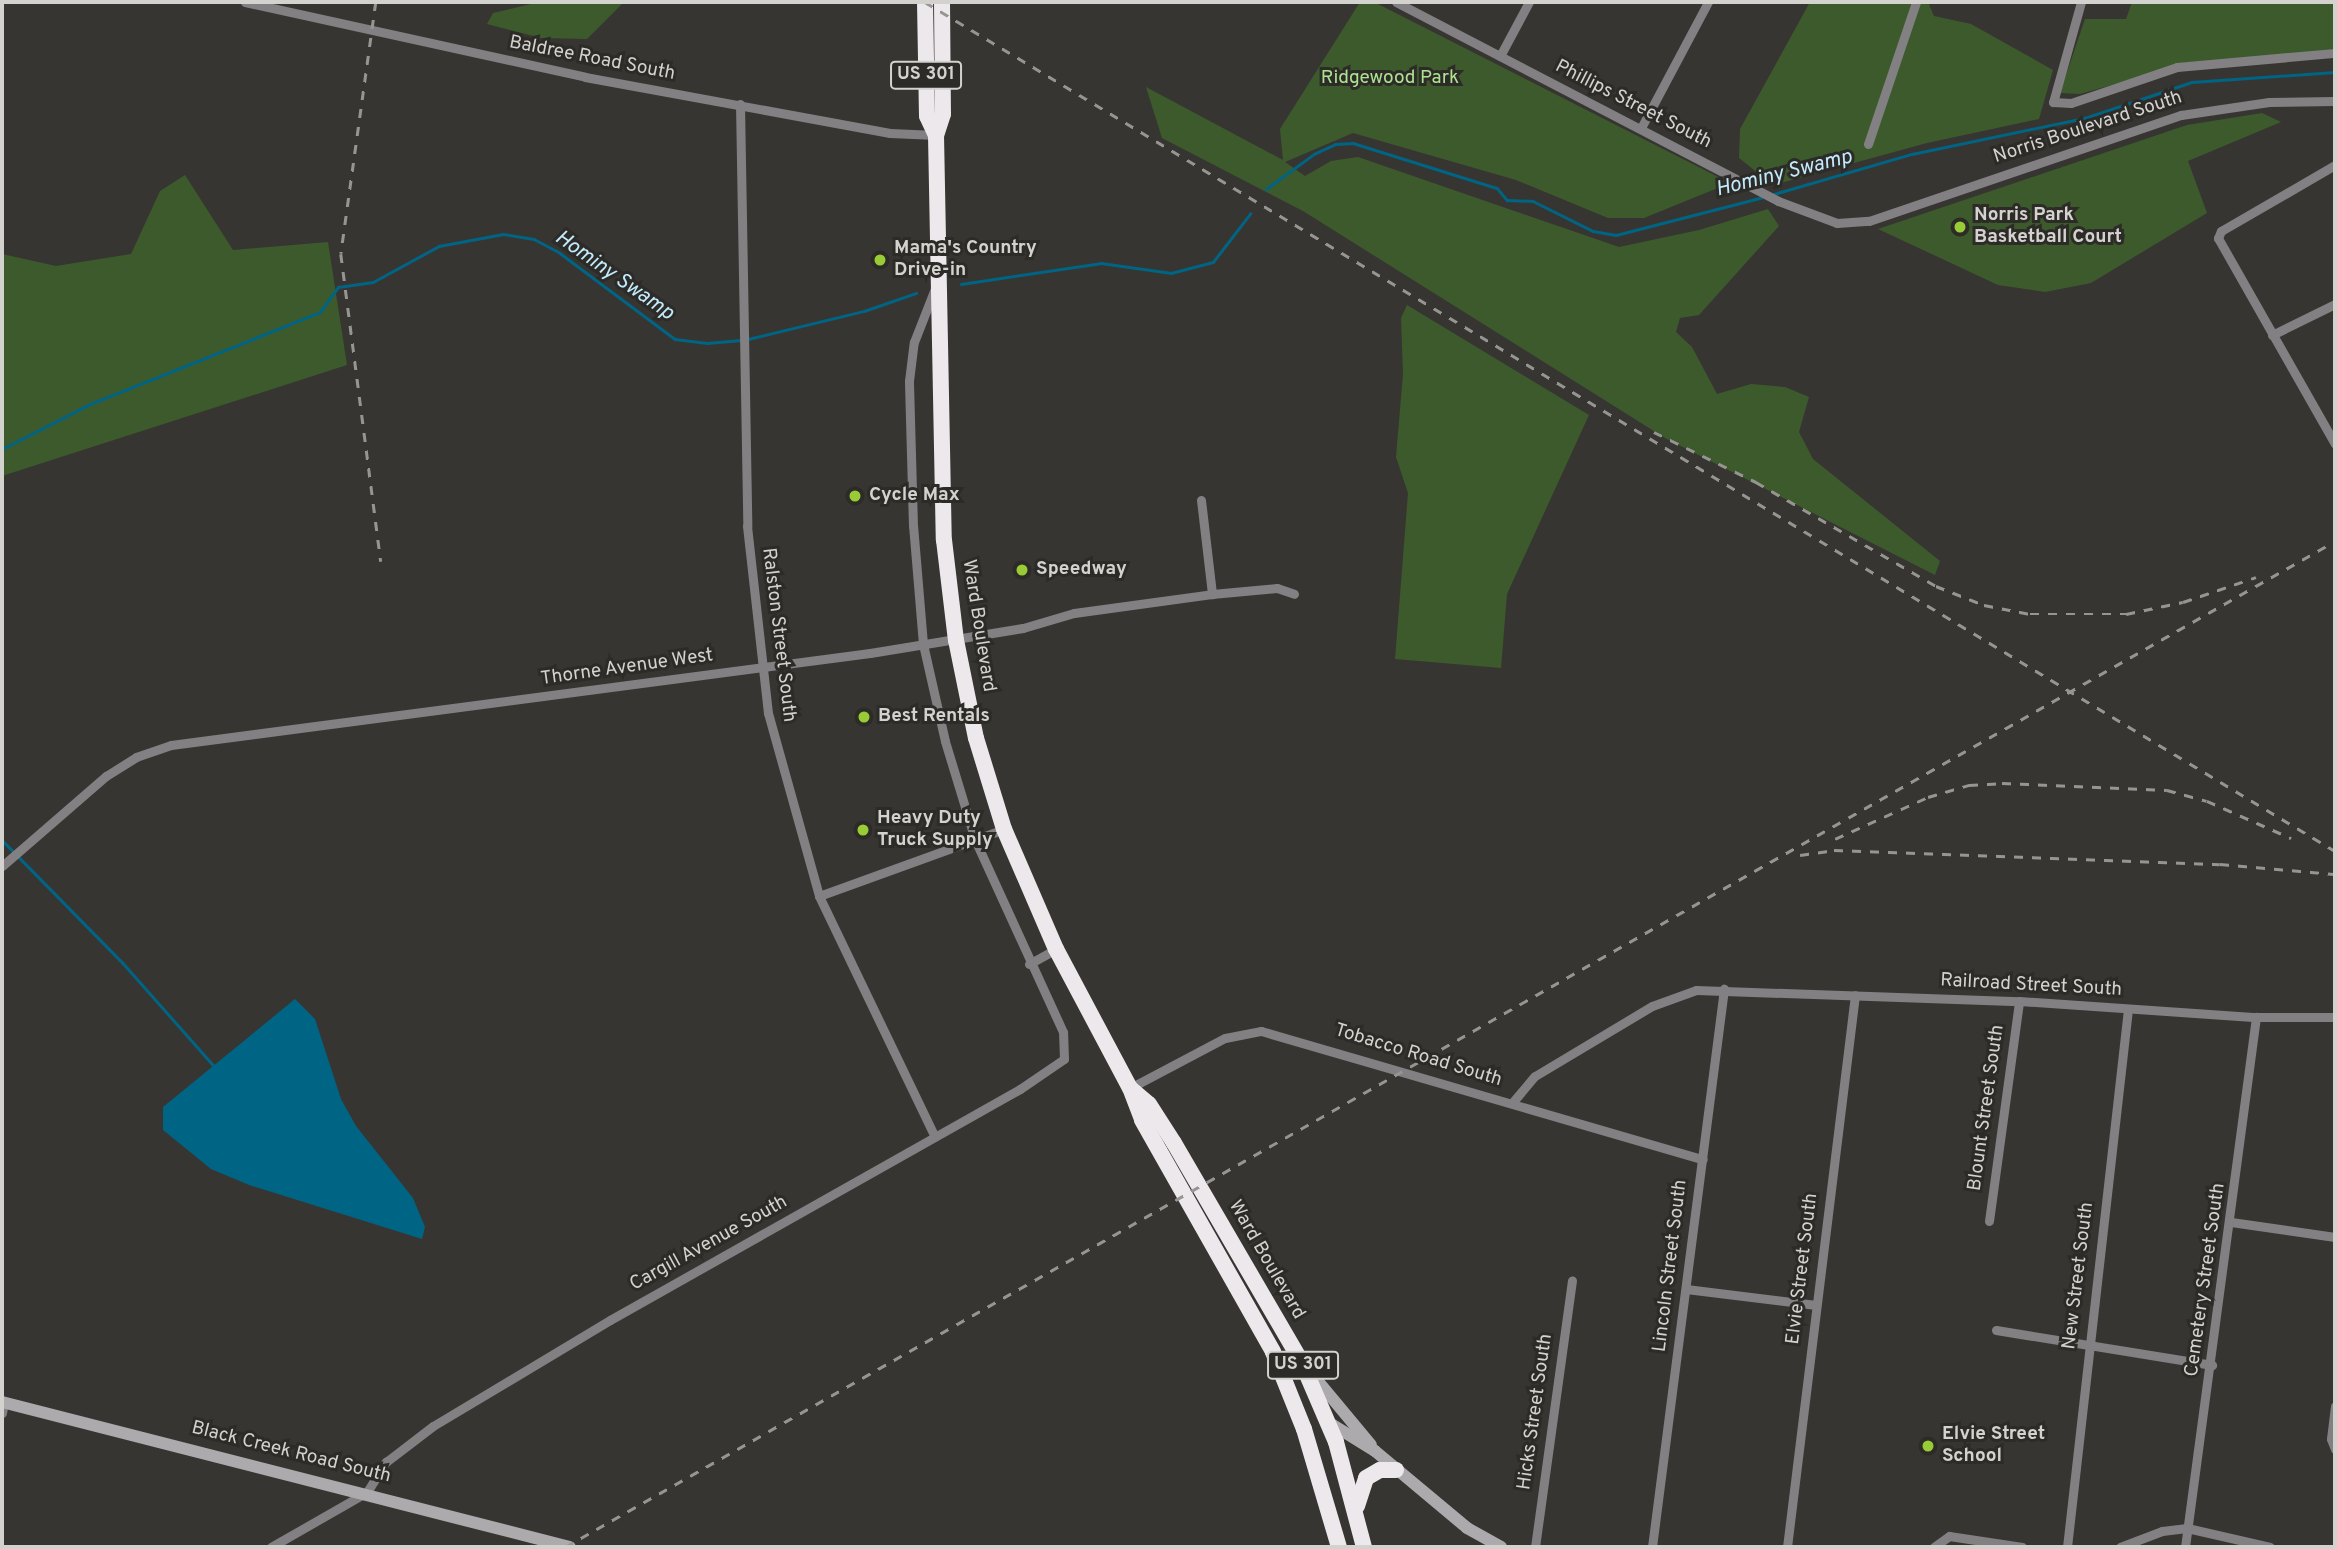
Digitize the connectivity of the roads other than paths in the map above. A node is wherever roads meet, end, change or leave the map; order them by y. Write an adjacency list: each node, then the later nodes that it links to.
1 (245, 2): 12 (street, Baldree Road South)
2 (925, 2): 14 (highway, Ward Boulevard / US 301)
3 (942, 2): 14 (highway, Ward Boulevard / US 301)
4 (1396, 2): 10 (street, Phillips Street South)
5 (1529, 2): 10 (street)
6 (1708, 2): 13 (street)
7 (1916, 2): 15 (street)
8 (2081, 2): 9 (street)
9 (2335, 53)
10 (1500, 56): 13 (street, Phillips Street South)
11 (2335, 101): 17 (street, Norris Boulevard South)
12 (740, 104): 14 (street, Baldree Road South); 27 (street, Ralston Street South)
13 (1641, 128): 17 (street, Phillips Street South)
14 (936, 135): 18 (highway, Ward Boulevard)
15 (1868, 144)
16 (2335, 164): 20 (street)
17 (1858, 222)
18 (938, 282): 25 (highway, Ward Boulevard); 26 (street)
19 (2335, 304): 20 (street)
20 (2272, 335): 21 (street)
21 (2335, 442)
22 (1201, 500): 23 (street)
23 (1212, 594): 24 (street, Thorne Avenue West); 25 (street, Thorne Avenue West)
24 (1294, 594)
25 (956, 639): 26 (street, Thorne Avenue West); 28 (highway, Ward Boulevard)
26 (923, 644): 27 (street, Thorne Avenue West); 29 (street)
27 (762, 667): 30 (street, Thorne Avenue West); 31 (street, Ralston Street South)
28 (1004, 829): 29 (street); 32 (highway, Ward Boulevard)
29 (975, 839): 31 (street); 33 (street)
30 (2, 866)
31 (819, 896): 42 (street, Ralston Street South)
32 (1056, 949): 33 (street); 40 (highway, Ward Boulevard)
33 (1029, 964): 42 (street, Cargill Avenue South)
34 (1724, 989): 35 (street, Railroad Street South); 41 (street, Railroad Street South); 43 (street, Lincoln Street South)
35 (1855, 995): 36 (street, Railroad Street South); 49 (street, Elvie Street South)
36 (2020, 1000): 37 (street, Railroad Street South); 44 (street, Blount Street South)
37 (2128, 1009): 38 (street, Railroad Street South); 51 (street, New Street South)
38 (2256, 1017): 39 (street, Railroad Street South); 45 (street, Cemetery Street South)
39 (2335, 1017)
40 (1130, 1088): 41 (street, Tobacco Road South); 52 (highway, Ward Boulevard / US 301); 54 (highway, Ward Boulevard / US 301)
41 (1511, 1103): 43 (street, Tobacco Road South)
42 (935, 1137): 61 (street, Cargill Avenue South)
43 (1703, 1158): 48 (street, Lincoln Street South)
44 (1989, 1221)
45 (2231, 1222): 46 (street); 53 (street, Cemetery Street South)
46 (2335, 1237)
47 (1572, 1281): 69 (street, Hicks Street South)
48 (1686, 1289): 49 (street); 70 (street, Lincoln Street South)
49 (1816, 1306): 71 (street, Elvie Street South)
50 (1996, 1330): 51 (street)
51 (2088, 1343): 53 (street); 74 (street, New Street South)
52 (1302, 1363): 57 (highway, Ward Boulevard / US 301); 59 (street)
53 (2212, 1365): 63 (street, Cemetery Street South)
54 (1292, 1396): 57 (highway); 66 (highway, Ward Boulevard / US 301)
55 (3, 1405): 61 (street, Black Creek Road South)
56 (2335, 1406): 58 (street)
57 (1328, 1422): 59 (street); 62 (highway, Ward Boulevard / US 301)
58 (2335, 1448)
59 (1375, 1451): 60 (street)
60 (1396, 1470): 62 (highway); 68 (street)
61 (367, 1492): 64 (street, Cargill Avenue South); 65 (street, Black Creek Road South)
62 (1356, 1512): 67 (highway, Ward Boulevard / US 301)
63 (2187, 1528): 75 (street); 76 (street, Cemetery Street South); 77 (street)
64 (271, 1547)
65 (570, 1547)
66 (1342, 1547)
67 (1364, 1547)
68 (1500, 1547)
69 (1535, 1547)
70 (1652, 1547)
71 (1787, 1547)
72 (1934, 1547): 73 (street)
73 (2022, 1547)
74 (2067, 1547)
75 (2120, 1547)
76 (2185, 1547)
77 (2270, 1547)

